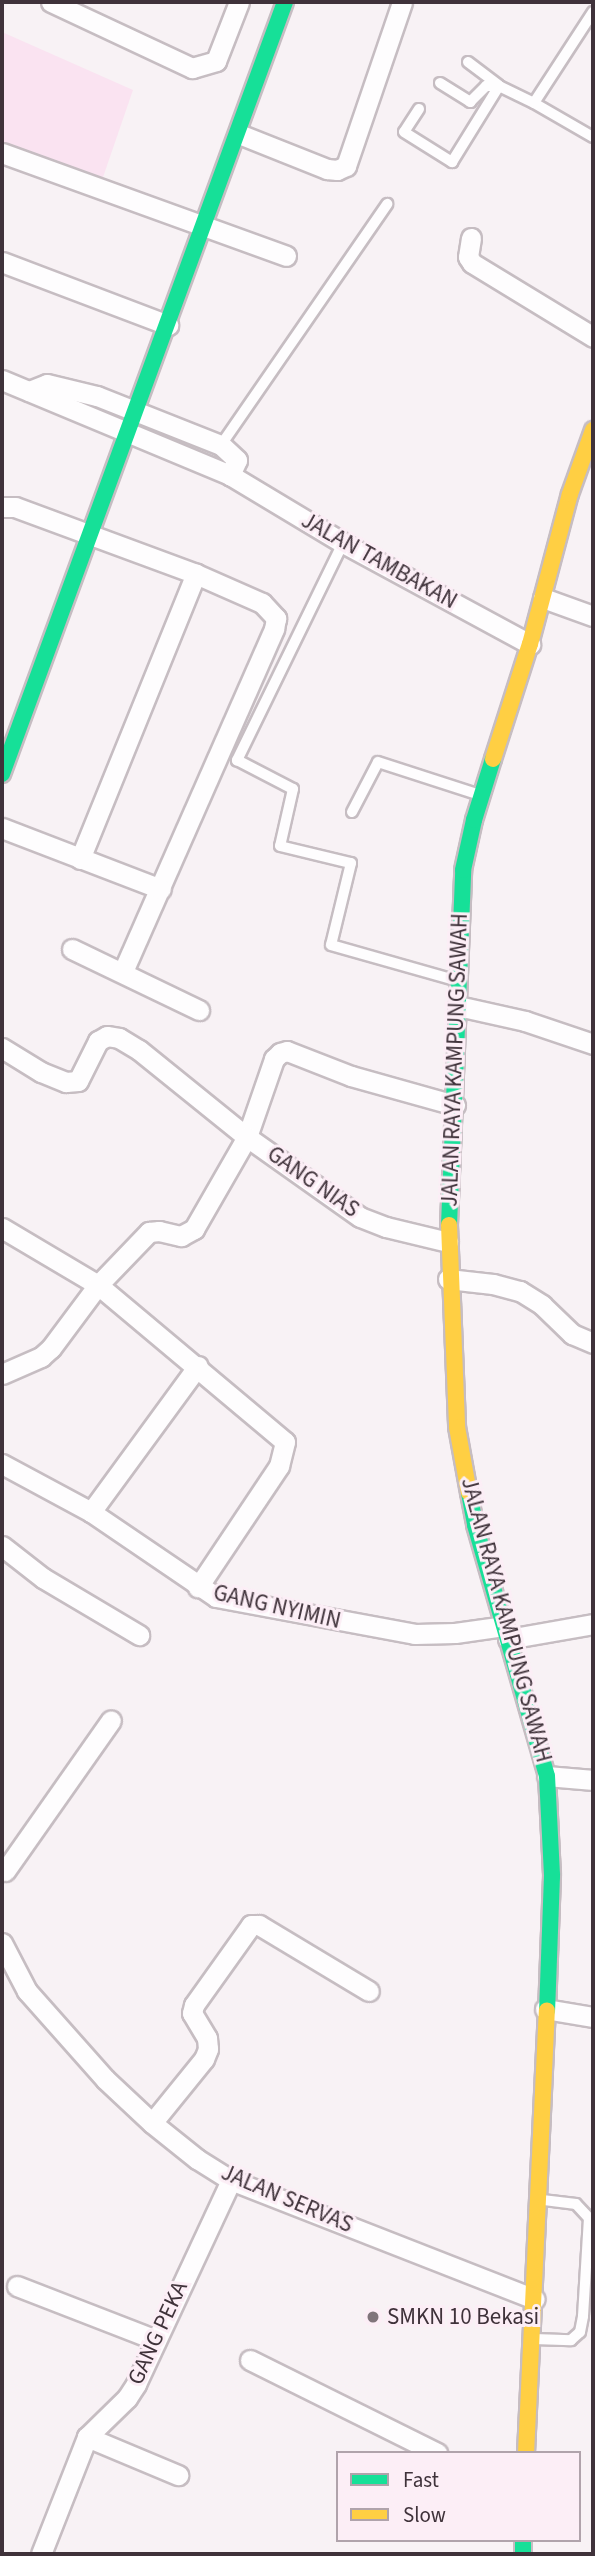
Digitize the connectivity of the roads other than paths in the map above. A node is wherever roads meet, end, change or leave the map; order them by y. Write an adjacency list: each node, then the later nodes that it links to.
1 (51, 2): 2 (street)
2 (239, 2)
3 (285, 2): 11 (street)
4 (402, 2): 11 (street)
5 (593, 12): 9 (lane)
6 (468, 62): 8 (lane)
7 (440, 83): 8 (lane)
8 (499, 86): 9 (lane); 10 (lane)
9 (534, 103): 12 (lane)
10 (419, 109)
11 (239, 135): 15 (street)
12 (593, 137)
13 (2, 153): 15 (street)
14 (387, 204): 26 (lane)
15 (205, 229): 17 (street); 19 (street)
16 (471, 238): 20 (street)
17 (286, 256)
18 (2, 262): 19 (street)
19 (168, 324): 23 (street)
20 (593, 337)
21 (2, 380): 22 (street, JALAN TAMBAKAN)
22 (29, 391): 23 (street, JALAN TAMBAKAN); 25 (street, JALAN TAMBAKAN)
23 (137, 411): 25 (street); 26 (street, JALAN TAMBAKAN)
24 (593, 430): 27 (street, JALAN RAYA KAMPUNG SAWAH)
25 (129, 432): 28 (street, JALAN TAMBAKAN); 30 (street)
26 (221, 445): 28 (street)
27 (585, 472): 33 (street, JALAN RAYA KAMPUNG SAWAH)
28 (230, 475): 31 (street, JALAN TAMBAKAN)
29 (2, 507): 30 (street)
30 (89, 537): 32 (street); 36 (street)
31 (343, 543): 35 (street, JALAN TAMBAKAN); 44 (lane)
32 (196, 574): 40 (street); 41 (street)
33 (543, 598): 34 (street); 35 (street, JALAN RAYA KAMPUNG SAWAH)
34 (593, 616)
35 (530, 644): 37 (street, JALAN RAYA KAMPUNG SAWAH)
36 (2, 774)
37 (482, 796): 38 (lane); 44 (street, JALAN RAYA KAMPUNG SAWAH)
38 (352, 813)
39 (2, 828): 40 (street)
40 (80, 859): 41 (street)
41 (161, 889): 43 (street)
42 (72, 949): 43 (street)
43 (123, 972): 46 (street)
44 (458, 981): 45 (street, JALAN RAYA KAMPUNG SAWAH)
45 (458, 1006): 47 (street); 49 (street, JALAN RAYA KAMPUNG SAWAH)
46 (198, 1010)
47 (593, 1044)
48 (2, 1048): 50 (street)
49 (456, 1105): 50 (street); 52 (street, JALAN RAYA KAMPUNG SAWAH)
50 (247, 1137): 52 (street, GANG NIAS); 54 (street, GANG NIAS)
51 (2, 1228): 54 (street)
52 (448, 1242): 53 (street, JALAN RAYA KAMPUNG SAWAH)
53 (448, 1279): 55 (street); 63 (street, JALAN RAYA KAMPUNG SAWAH)
54 (98, 1285): 56 (street); 57 (street, GANG NIAS)
55 (593, 1343)
56 (198, 1366): 59 (street); 61 (street)
57 (2, 1374)
58 (2, 1464): 59 (street, GANG NYIMIN)
59 (91, 1512): 61 (street, GANG NYIMIN)
60 (2, 1546): 64 (street)
61 (198, 1587): 63 (street, GANG NYIMIN)
62 (593, 1624): 63 (street, GANG NYIMIN)
63 (506, 1633): 66 (street, JALAN RAYA KAMPUNG SAWAH)
64 (139, 1635)
65 (111, 1720): 68 (street)
66 (547, 1776): 67 (street); 71 (street, JALAN RAYA KAMPUNG SAWAH)
67 (593, 1780)
68 (3, 1873)
69 (3, 1951): 73 (street, JALAN SERVAS)
70 (369, 1991): 73 (street)
71 (545, 2009): 72 (street); 75 (street, JALAN RAYA KAMPUNG SAWAH)
72 (593, 2017)
73 (152, 2123): 74 (street, JALAN SERVAS)
74 (231, 2180): 77 (street, JALAN SERVAS); 79 (street, GANG PEKA)
75 (538, 2199): 77 (street, JALAN RAYA KAMPUNG SAWAH); 78 (lane)
76 (18, 2286): 79 (street)
77 (535, 2299): 78 (street, JALAN RAYA KAMPUNG SAWAH)
78 (532, 2339): 83 (street, JALAN RAYA KAMPUNG SAWAH)
79 (156, 2340): 81 (street, GANG PEKA)
80 (250, 2360): 82 (street)
81 (87, 2437): 84 (street); 85 (street, GANG PEKA)
82 (433, 2451)
83 (526, 2451)
84 (178, 2475)
85 (41, 2554)

